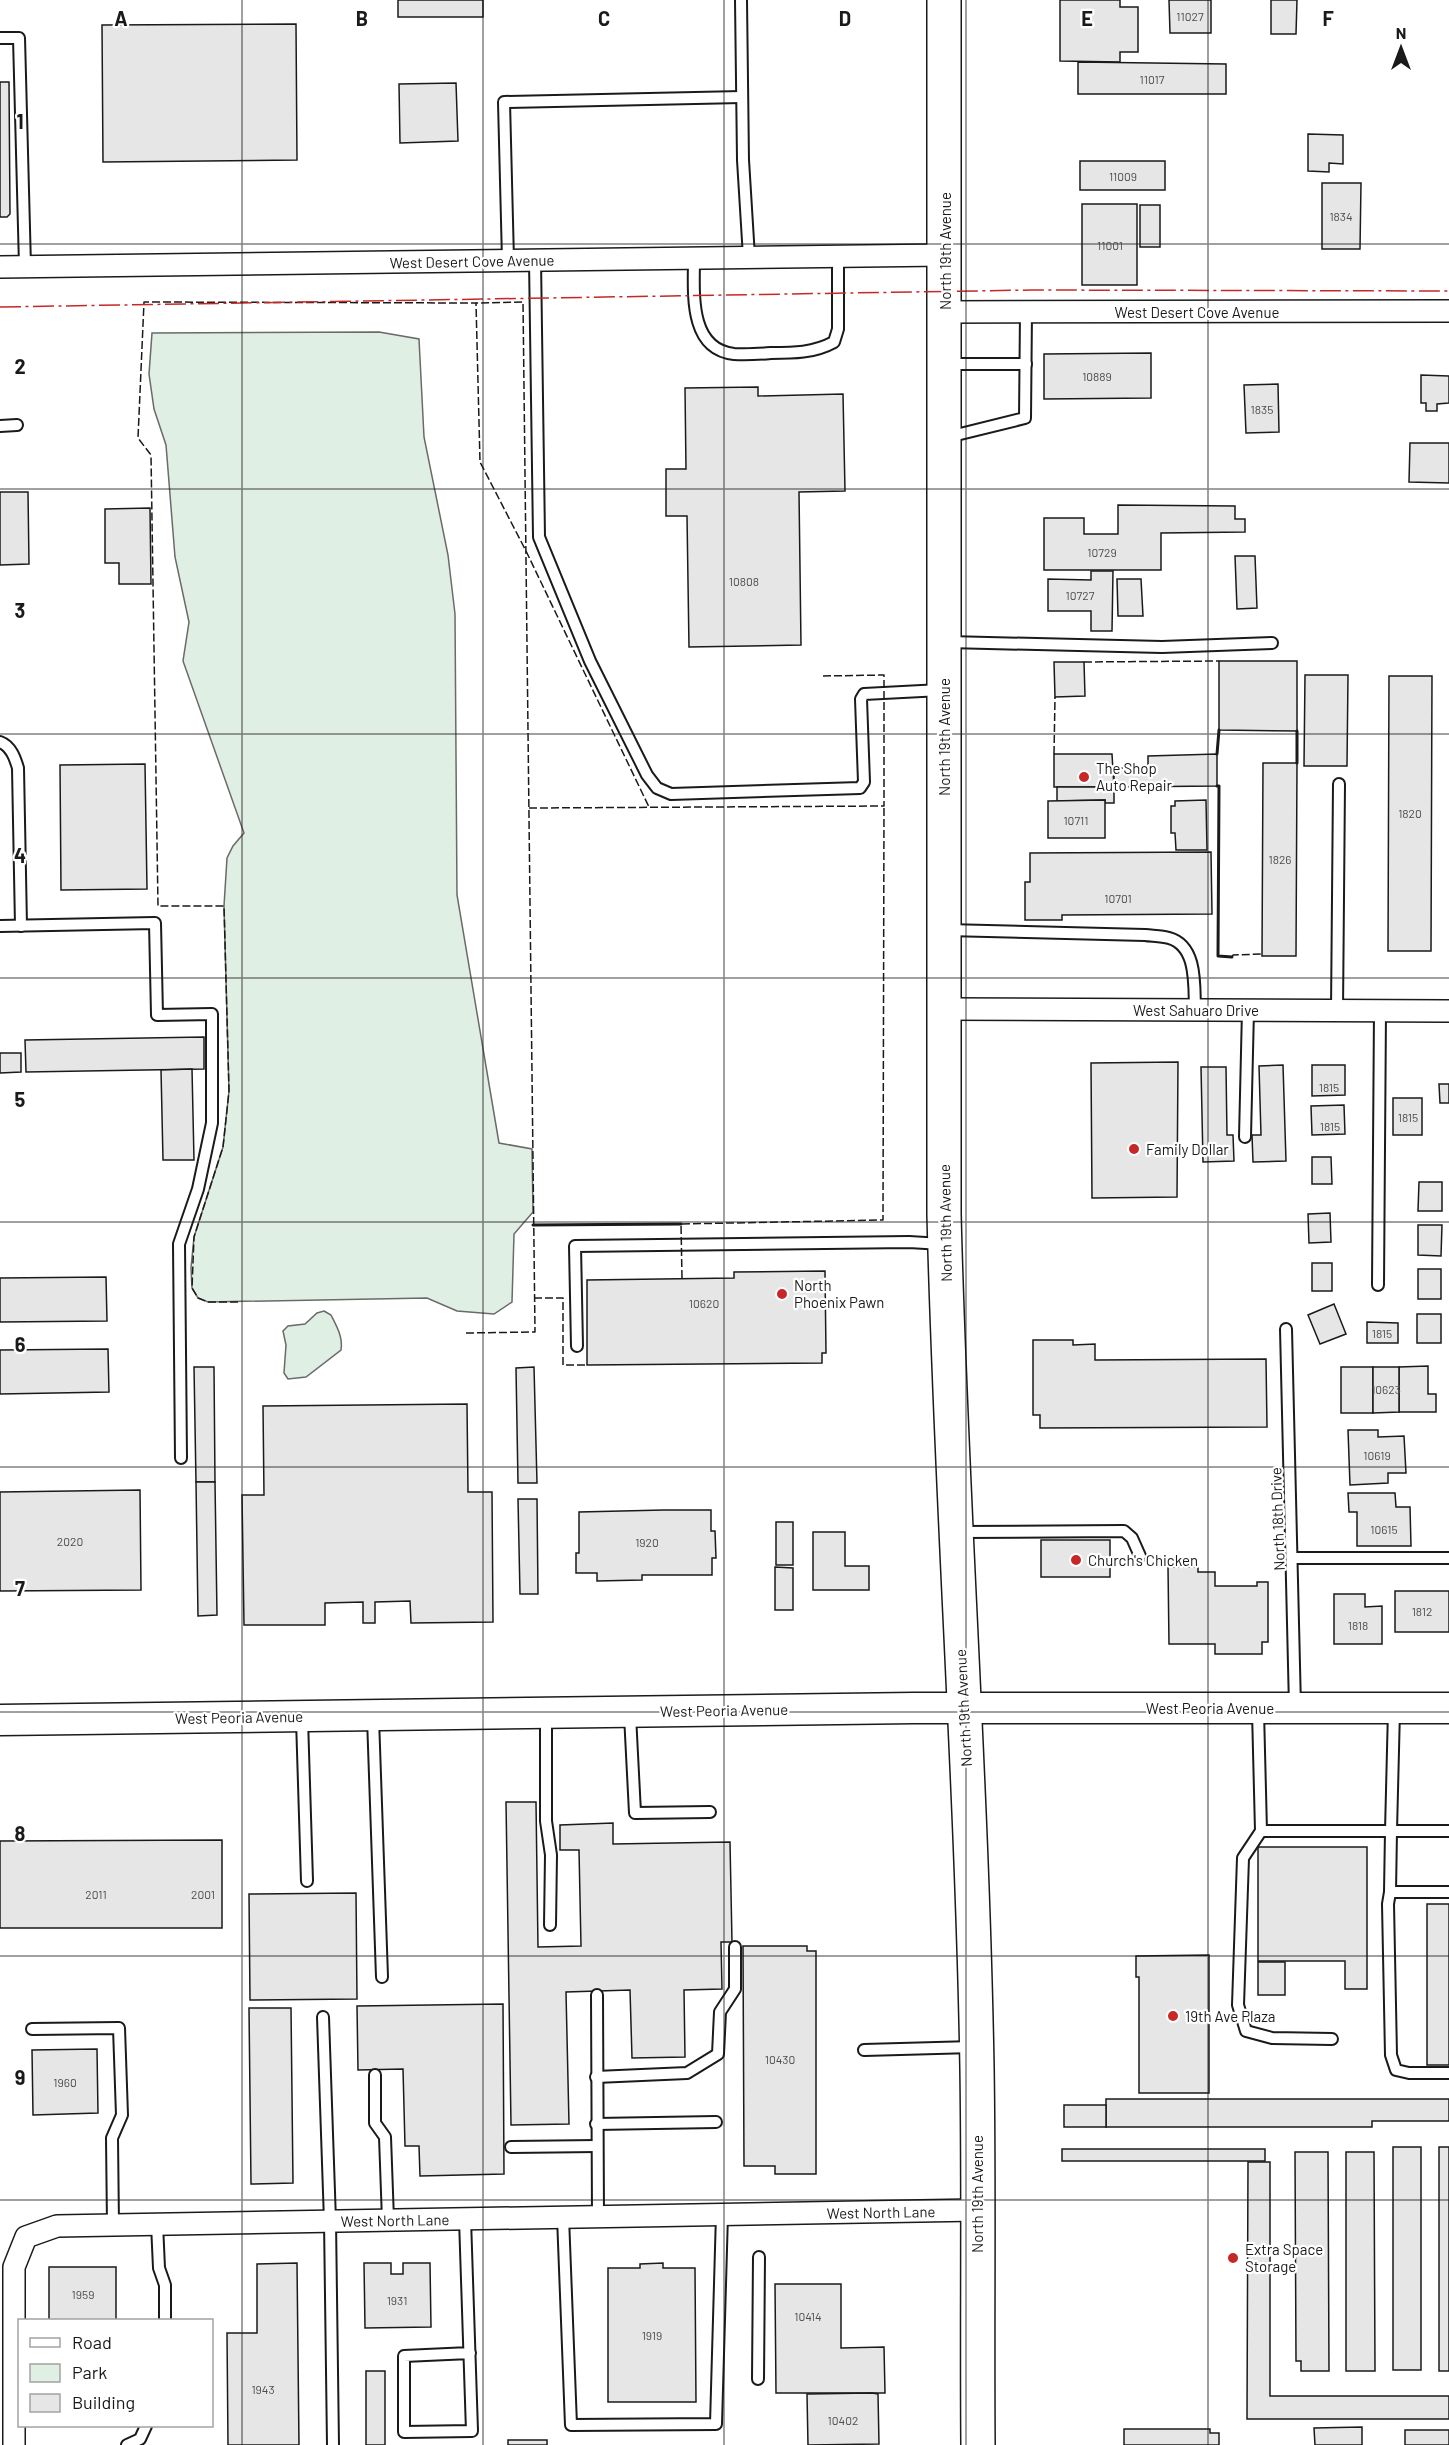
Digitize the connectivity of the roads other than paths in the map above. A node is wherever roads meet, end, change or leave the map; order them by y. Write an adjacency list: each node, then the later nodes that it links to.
1 (741, 0): 4 (lane)
2 (944, 0): 5 (main road, North 19th Avenue)
3 (0, 38): 11 (lane)
4 (742, 97): 7 (lane); 9 (lane)
5 (944, 255): 6 (street, West Desert Cove Avenue); 14 (main road, North 19th Avenue)
6 (838, 256): 7 (street, West Desert Cove Avenue); 8 (lane)
7 (748, 257): 8 (street, West Desert Cove Avenue)
8 (694, 258): 10 (street, West Desert Cove Avenue)
9 (508, 260): 10 (street, West Desert Cove Avenue); 11 (street, West Desert Cove Avenue)
10 (535, 260): 23 (lane)
11 (25, 266): 12 (street, West Desert Cove Avenue)
12 (0, 267)
13 (1449, 311): 15 (street, West Desert Cove Avenue)
14 (945, 312): 15 (street, West Desert Cove Avenue); 16 (main road, North 19th Avenue)
15 (1026, 312): 17 (lane)
16 (946, 364): 17 (lane); 20 (main road, North 19th Avenue)
17 (1026, 364): 20 (lane)
18 (17, 425): 19 (lane)
19 (0, 426)
20 (945, 438): 21 (main road, North 19th Avenue)
21 (944, 642): 22 (lane); 23 (main road, North 19th Avenue)
22 (1272, 643)
23 (944, 690): 28 (main road, North 19th Avenue)
24 (0, 742): 27 (lane)
25 (1339, 784): 32 (lane)
26 (0, 926): 27 (lane)
27 (21, 926): 40 (lane)
28 (943, 930): 29 (main road, North 19th Avenue); 30 (lane)
29 (943, 1009): 30 (street, West Sahuaro Drive); 36 (main road, North 19th Avenue)
30 (1195, 1010): 31 (street, West Sahuaro Drive)
31 (1248, 1010): 32 (street, West Sahuaro Drive); 35 (lane)
32 (1337, 1010): 33 (street, West Sahuaro Drive)
33 (1380, 1011): 34 (street, West Sahuaro Drive); 37 (lane)
34 (1449, 1011)
35 (1245, 1137)
36 (945, 1244): 39 (lane); 41 (main road, North 19th Avenue)
37 (1378, 1286)
38 (1287, 1329): 43 (lane, North 18th Drive)
39 (577, 1346)
40 (181, 1458)
41 (955, 1532): 42 (lane); 45 (main road, North 19th Avenue)
42 (1140, 1556)
43 (1293, 1558): 44 (lane); 48 (lane, North 18th Drive)
44 (1449, 1558)
45 (964, 1707): 47 (main road, West Peoria Avenue); 51 (main road, West Peoria Avenue); 69 (main road, North 19th Avenue)
46 (1394, 1707): 48 (main road, West Peoria Avenue); 49 (main road, West Peoria Avenue); 57 (lane)
47 (1258, 1708): 48 (main road, West Peoria Avenue); 56 (lane)
48 (1295, 1708)
49 (1449, 1708)
50 (546, 1712): 51 (main road, West Peoria Avenue); 52 (main road, West Peoria Avenue); 62 (lane)
51 (630, 1712): 55 (lane)
52 (372, 1715): 53 (main road, West Peoria Avenue); 64 (lane)
53 (302, 1716): 54 (main road, West Peoria Avenue); 59 (lane)
54 (0, 1720)
55 (710, 1812)
56 (1261, 1831): 57 (lane); 68 (lane)
57 (1391, 1831): 58 (lane); 60 (lane)
58 (1449, 1831)
59 (307, 1881)
60 (1390, 1892): 61 (lane); 71 (lane)
61 (1449, 1892)
62 (550, 1925)
63 (735, 1947): 73 (lane)
64 (382, 1977)
65 (597, 1995): 73 (lane)
66 (322, 2017): 84 (lane)
67 (32, 2030): 86 (lane)
68 (1332, 2039)
69 (976, 2046): 70 (lane); 78 (main road, North 19th Avenue)
70 (864, 2050)
71 (1449, 2073)
72 (375, 2075): 83 (lane)
73 (596, 2077): 75 (lane)
74 (716, 2122): 75 (lane)
75 (596, 2124): 76 (lane)
76 (597, 2146): 77 (lane); 80 (lane)
77 (511, 2147)
78 (977, 2210): 79 (street, West North Lane); 97 (main road, North 19th Avenue)
79 (722, 2214): 80 (street, West North Lane); 81 (lane)
80 (598, 2216): 81 (street, West North Lane)
81 (563, 2217): 82 (street, West North Lane)
82 (465, 2219): 83 (street, West North Lane); 91 (lane)
83 (388, 2220): 84 (street, West North Lane)
84 (330, 2221): 85 (street, West North Lane); 96 (lane)
85 (157, 2224): 86 (street, West North Lane); 89 (lane)
86 (113, 2225): 88 (street, West North Lane)
87 (759, 2257): 92 (lane)
88 (7, 2293): 90 (street, West North Lane)
89 (165, 2319)
90 (7, 2338): 94 (street, West North Lane)
91 (470, 2353): 91 (lane)
92 (758, 2379)
93 (146, 2427): 95 (lane)
94 (14, 2445)
95 (127, 2445)
96 (333, 2445)
97 (978, 2445)

